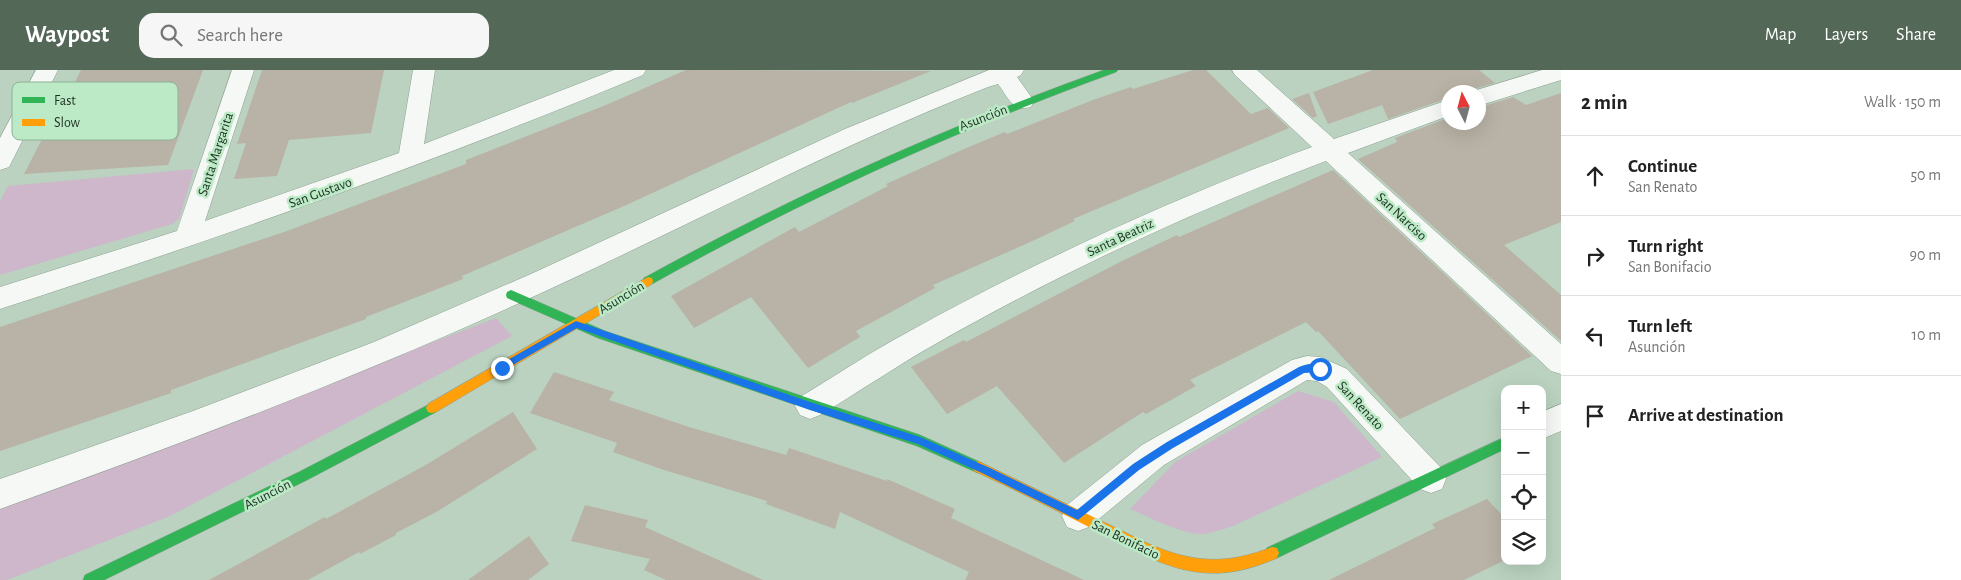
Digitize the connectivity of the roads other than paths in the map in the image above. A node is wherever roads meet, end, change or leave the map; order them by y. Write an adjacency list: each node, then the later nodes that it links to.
1 (47, 70): 10 (street)
2 (243, 70): 18 (street, Santa Margarita)
3 (424, 70): 16 (street)
4 (635, 70): 9 (street, San Gustavo)
5 (1112, 70): 12 (street, Asunción)
6 (1243, 70): 15 (street, San Narciso)
7 (1004, 71): 12 (street); 19 (street)
8 (1561, 72): 11 (street)
9 (605, 76): 16 (street, San Gustavo)
10 (41, 82)
11 (1486, 95)
12 (1024, 102): 21 (street, Asunción)
13 (1441, 110): 15 (street, Santa Beatriz)
14 (12, 138): 17 (street)
15 (1330, 150): 22 (street, San Narciso); 23 (street, Santa Beatriz)
16 (410, 159): 18 (street, San Gustavo)
17 (0, 161)
18 (187, 238): 20 (street, San Gustavo)
19 (511, 295): 21 (street, San Bonifacio); 28 (street)
20 (0, 298)
21 (576, 325): 23 (street, San Bonifacio); 30 (street, Asunción)
22 (1561, 362)
23 (810, 406): 29 (street, San Bonifacio)
24 (1561, 417): 25 (street)
25 (1546, 424)
26 (1501, 446): 27 (street, San Bonifacio)
27 (1431, 479): 29 (street, San Bonifacio); 29 (street, San Renato)
28 (0, 494)
29 (1078, 516)
30 (90, 580)

